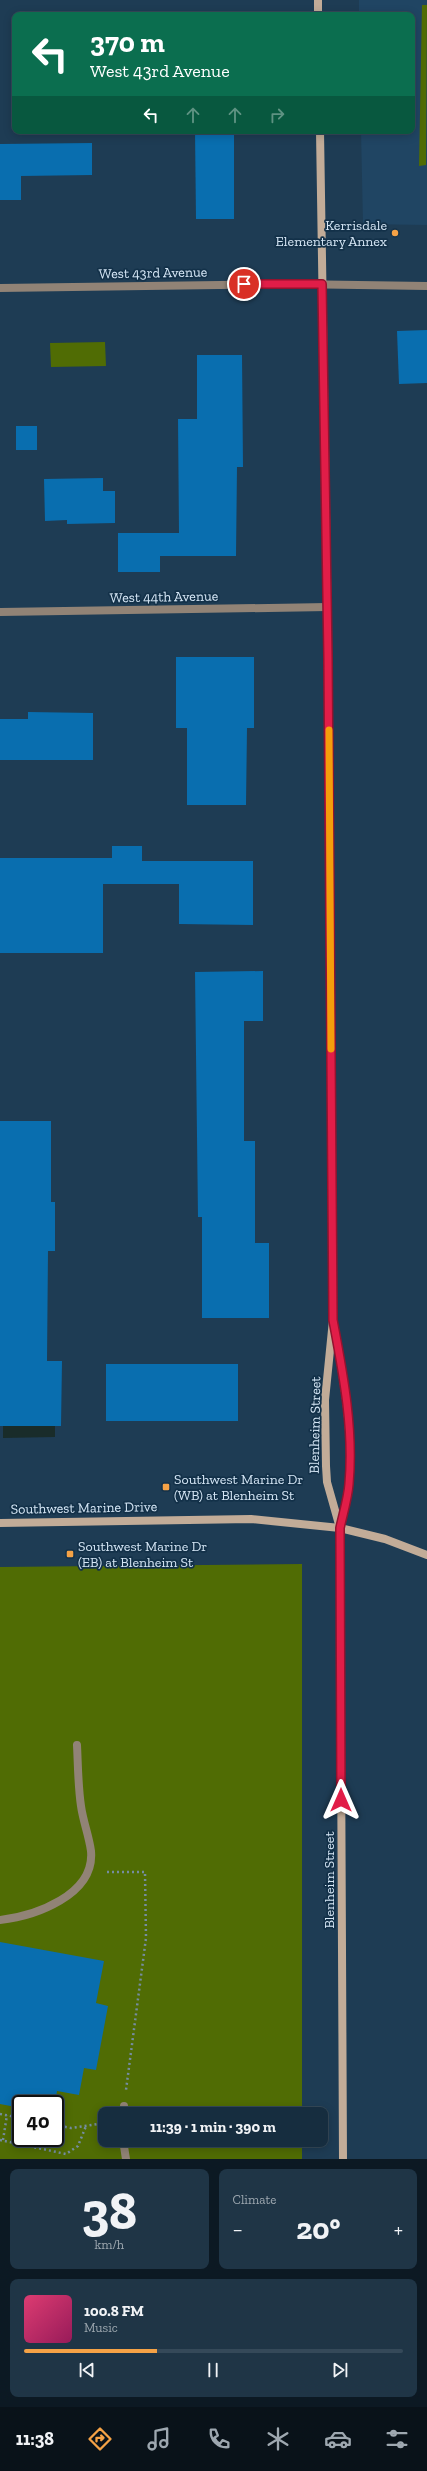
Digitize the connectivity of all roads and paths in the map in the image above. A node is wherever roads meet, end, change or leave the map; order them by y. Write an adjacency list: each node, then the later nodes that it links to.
1 (318, 0): 2 (street)
2 (318, 12)
3 (320, 134): 4 (street, Blenheim Street)
4 (322, 284): 5 (street, West 43rd Avenue); 6 (street, West 43rd Avenue); 7 (street, Blenheim Street)
5 (427, 286)
6 (0, 288)
7 (328, 607): 8 (street, West 44th Avenue); 9 (street, Blenheim Street)
8 (0, 612)
9 (333, 1320): 11 (street, Blenheim Street); 11 (street, Blenheim Street)
10 (0, 1523): 11 (street, Southwest Marine Drive)
11 (340, 1528): 12 (street, Southwest Marine Drive); 26 (street, Blenheim Street)
12 (427, 1555)
13 (77, 1745): 14 (street)
14 (87, 1871): 15 (street); 16 (path)
15 (0, 1920)
16 (124, 2107)
17 (0, 2114): 18 (path)
18 (7, 2115): 19 (path); 23 (path)
19 (12, 2116)
20 (98, 2124): 21 (path)
21 (86, 2126): 22 (path); 23 (path)
22 (64, 2127)
23 (2, 2140)
24 (124, 2147): 25 (street)
25 (126, 2159)
26 (342, 2159)

